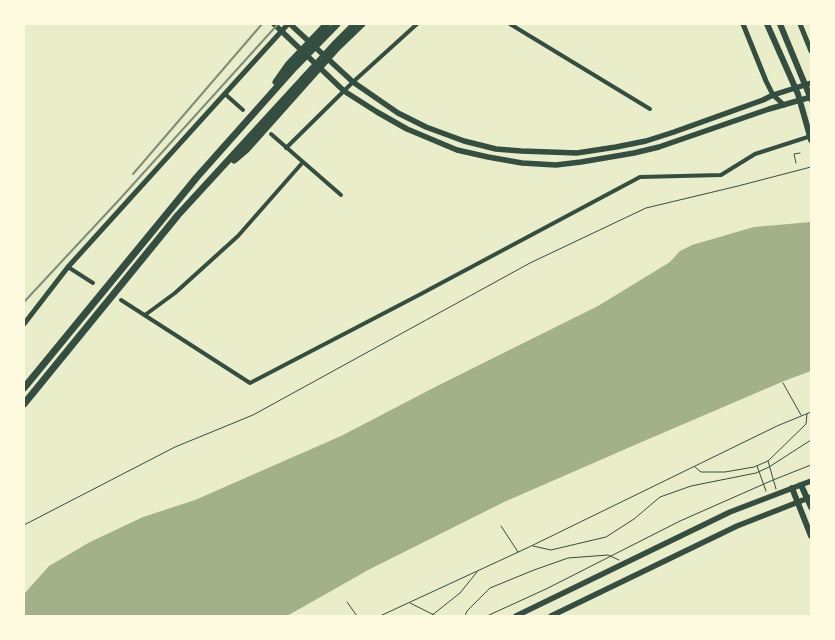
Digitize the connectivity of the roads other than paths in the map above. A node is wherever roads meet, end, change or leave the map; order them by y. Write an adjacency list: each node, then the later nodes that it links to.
1 (274, 24): 13 (main road)
2 (289, 24): 13 (street); 17 (main road)
3 (326, 24): 14 (highway)
4 (337, 24): 14 (highway)
5 (355, 24): 15 (highway)
6 (362, 24): 15 (highway)
7 (417, 24): 17 (street)
8 (510, 24): 24 (street)
9 (743, 24): 21 (street)
10 (767, 24): 28 (main road)
11 (780, 24): 22 (main road)
12 (800, 24): 16 (street)
13 (282, 31): 19 (main road); 20 (street)
14 (322, 34): 37 (highway)
15 (336, 47): 38 (highway)
16 (811, 51)
17 (353, 82): 19 (street); 21 (main road)
18 (811, 83): 21 (main road)
19 (344, 91): 23 (main road); 29 (street)
20 (225, 94): 25 (street); 32 (street)
21 (773, 95): 23 (street)
22 (811, 98): 23 (main road)
23 (784, 105)
24 (650, 109)
25 (242, 110)
26 (271, 134): 29 (street)
27 (811, 136): 35 (street)
28 (811, 140)
29 (286, 148): 30 (street)
30 (303, 162): 31 (street); 35 (street)
31 (341, 195)
32 (68, 268): 33 (street); 36 (street)
33 (93, 283)
34 (121, 300): 35 (street)
35 (145, 315)
36 (24, 324)
37 (24, 388)
38 (24, 404)
39 (811, 481): 40 (main road)
40 (801, 485): 41 (main road); 42 (main road)
41 (792, 488): 43 (main road); 46 (main road)
42 (810, 497): 43 (main road); 44 (main road)
43 (798, 502): 45 (main road); 47 (main road)
44 (811, 507)
45 (811, 536)
46 (516, 616)
47 (551, 616)

